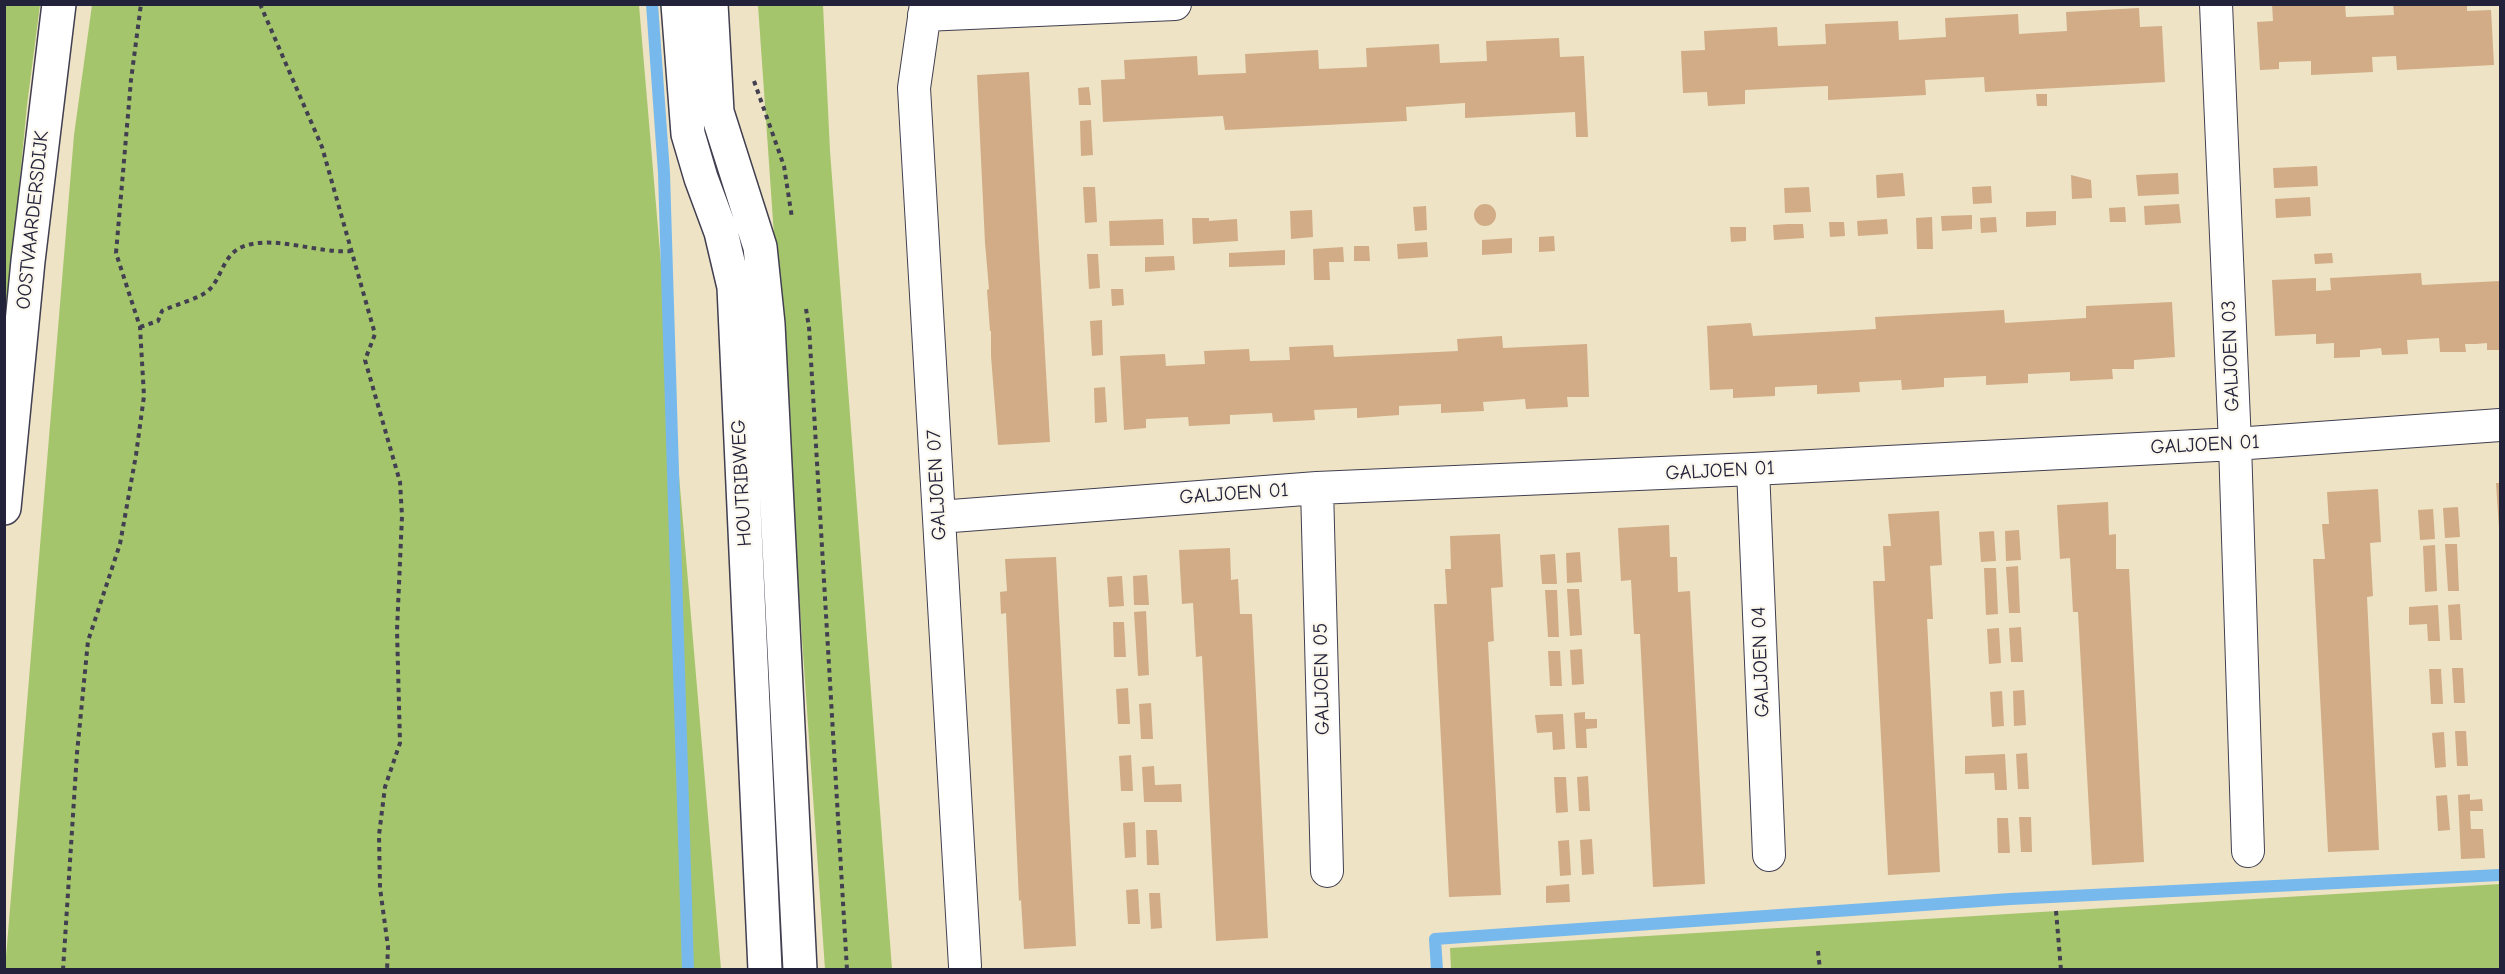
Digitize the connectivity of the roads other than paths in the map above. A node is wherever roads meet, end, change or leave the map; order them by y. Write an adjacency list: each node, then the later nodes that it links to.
1 (59, 4): 11 (main road, OOSTVAARDERSDIJK)
2 (678, 4): 17 (main road, HOUTRIBWEG)
3 (711, 4): 18 (main road, HOUTRIBWEG)
4 (1175, 4): 6 (street)
5 (2216, 4): 8 (street, GALJOEN 03)
6 (925, 10): 12 (street, GALJOEN 07)
7 (2500, 424): 8 (street, GALJOEN 01)
8 (2235, 444): 9 (street, GALJOEN 01); 13 (street, GALJOEN 03)
9 (1753, 469): 10 (street, GALJOEN 01); 14 (street, GALJOEN 04)
10 (1317, 488): 12 (street, GALJOEN 01); 15 (street, GALJOEN 05)
11 (4, 508)
12 (939, 517): 16 (street, GALJOEN 07)
13 (2248, 851)
14 (1769, 855)
15 (1327, 871)
16 (965, 966)
17 (765, 969)
18 (800, 969)

